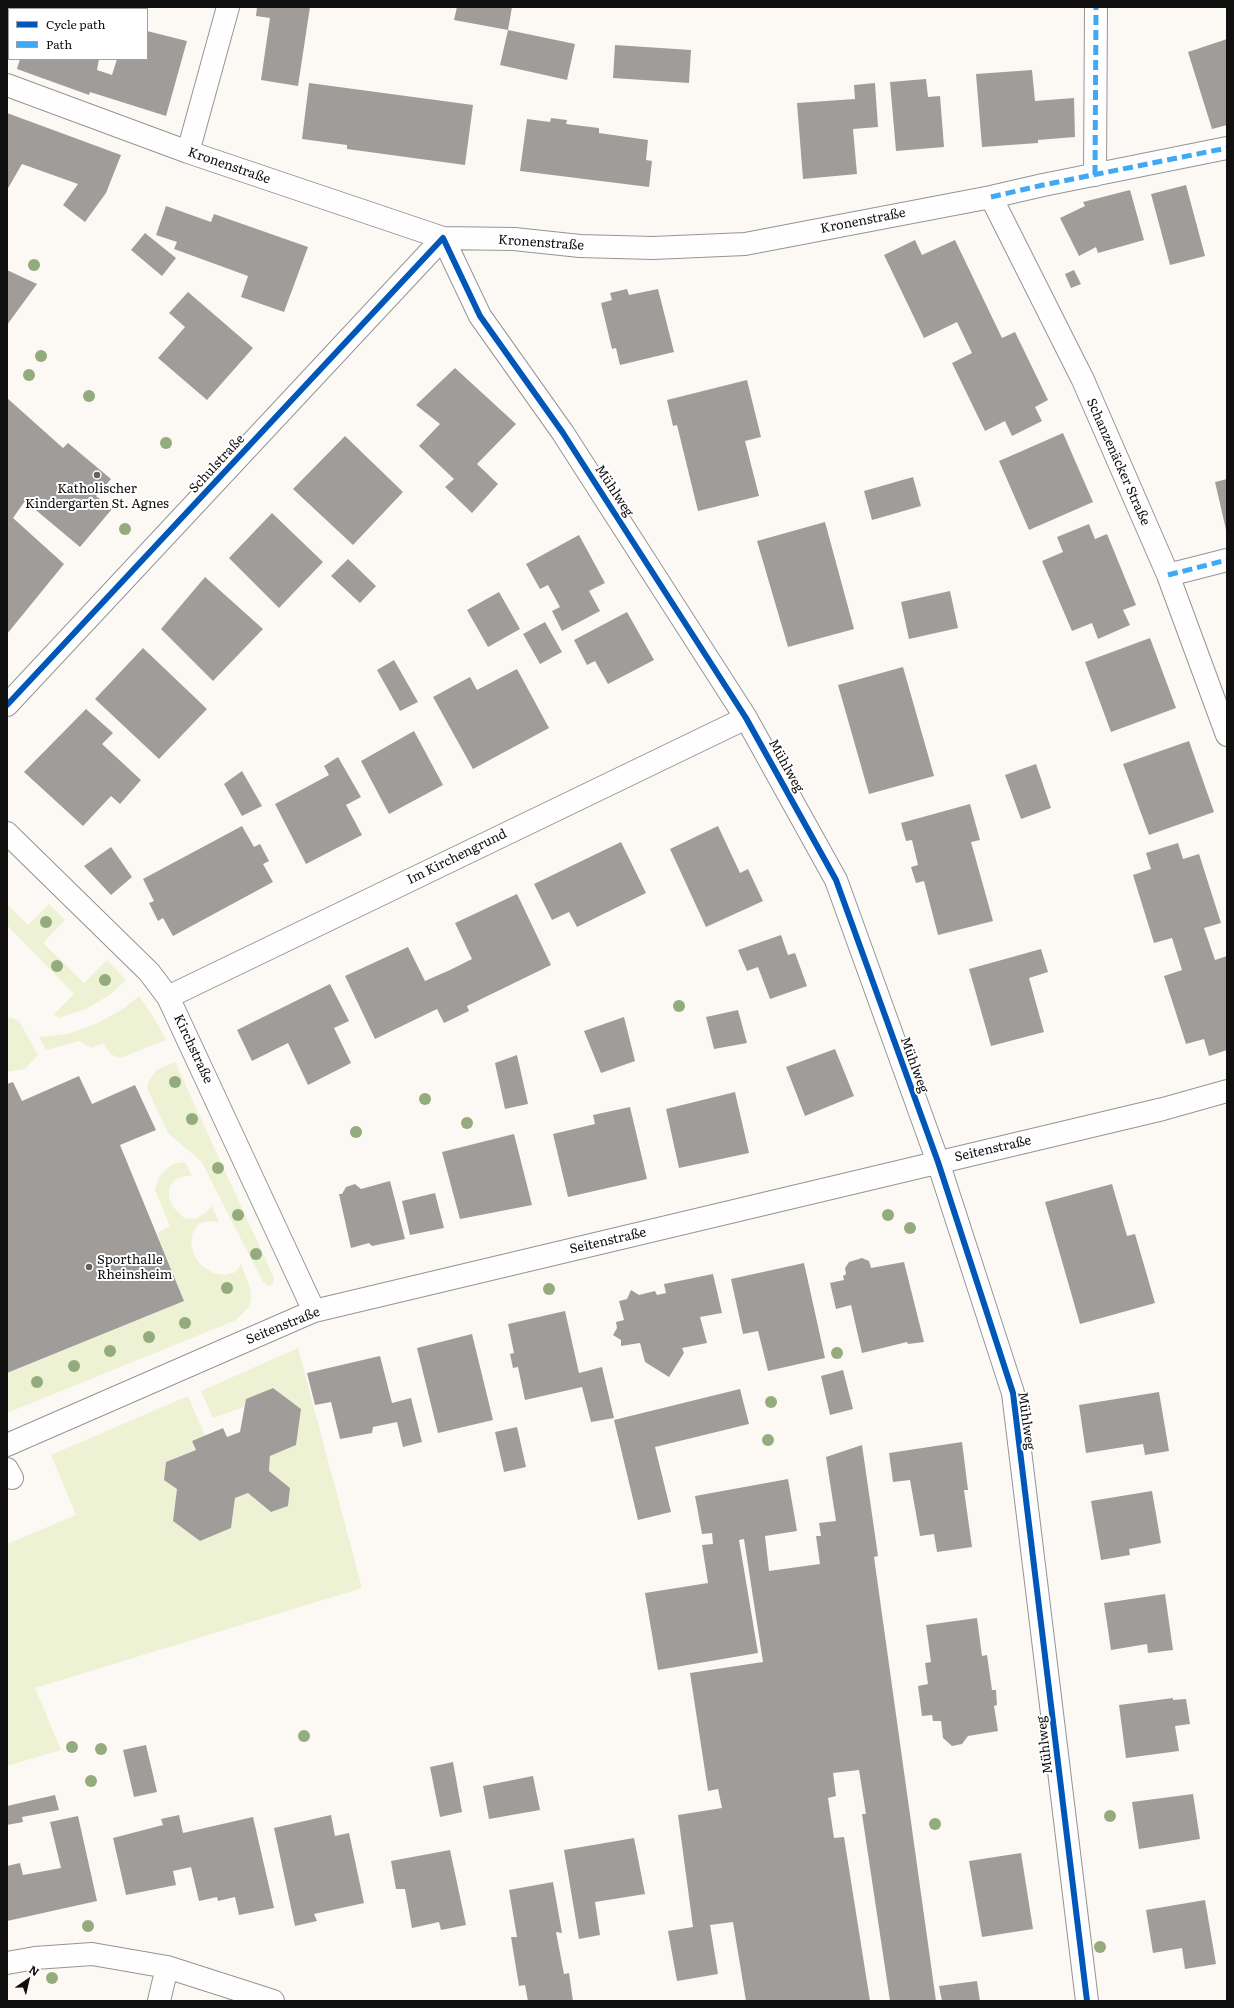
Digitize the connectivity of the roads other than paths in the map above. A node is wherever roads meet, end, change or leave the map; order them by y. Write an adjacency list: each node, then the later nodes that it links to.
1 (228, 7): 5 (street)
2 (1096, 7): 6 (street)
3 (7, 85): 5 (street, Kronenstraße)
4 (1227, 148): 6 (street, Kronenstraße)
5 (188, 152): 8 (street, Kronenstraße)
6 (1095, 175): 7 (street, Kronenstraße)
7 (991, 197): 8 (street, Kronenstraße); 10 (street, Schanzenäcker Straße)
8 (443, 238): 11 (street, Schulstraße); 12 (street, Mühlweg)
9 (1227, 560): 10 (street)
10 (1168, 575): 13 (street, Schanzenäcker Straße)
11 (7, 705)
12 (746, 718): 15 (street, Im Kirchengrund); 17 (street, Mühlweg)
13 (1227, 735)
14 (7, 833): 15 (street, Kirchstraße)
15 (168, 997): 18 (street, Kirchstraße)
16 (1227, 1091): 17 (street, Seitenstraße)
17 (938, 1162): 18 (street, Seitenstraße); 24 (street, Mühlweg)
18 (314, 1311): 19 (street, Seitenstraße)
19 (7, 1445)
20 (7, 1964): 21 (street)
21 (168, 1967): 22 (street); 23 (street)
22 (159, 2001)
23 (273, 2001)
24 (1087, 2001)

